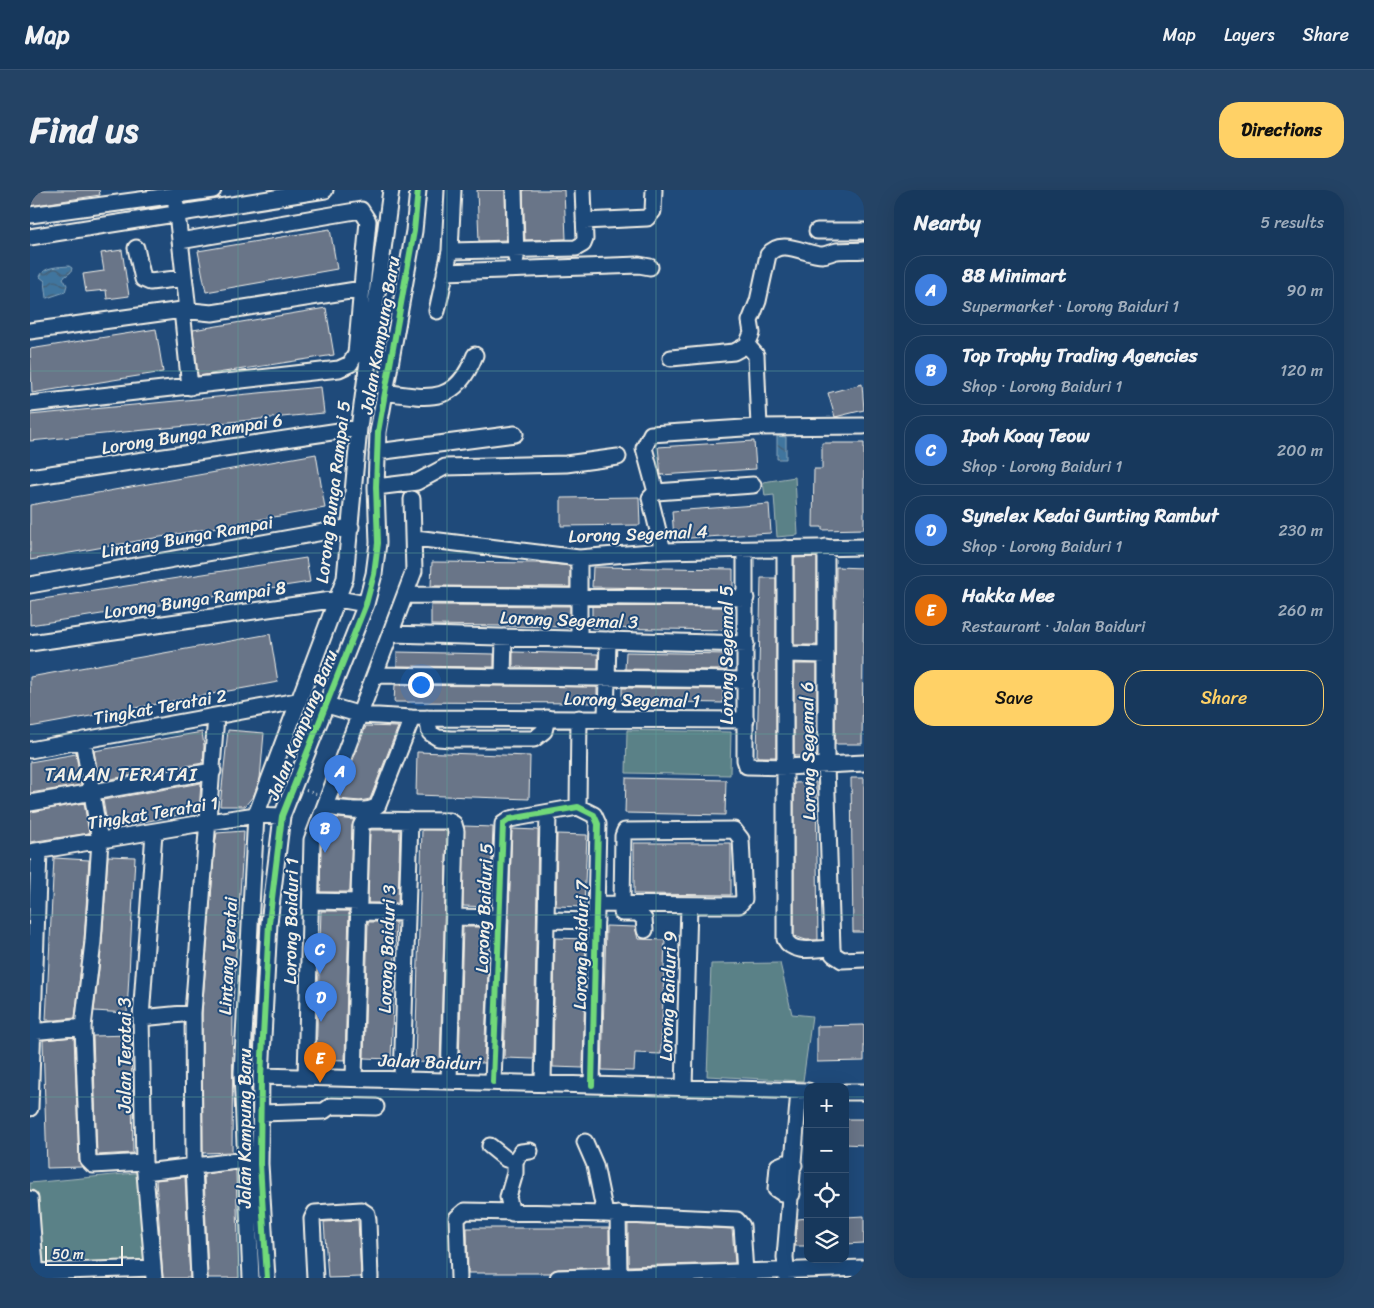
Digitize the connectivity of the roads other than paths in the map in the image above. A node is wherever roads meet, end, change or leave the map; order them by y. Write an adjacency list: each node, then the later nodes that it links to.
1 (213, 190): 10 (street)
2 (325, 190): 9 (street)
3 (391, 190): 38 (street, Lorong Bunga Rampai 5)
4 (418, 190): 34 (street, Jalan Kampung Baru)
5 (453, 190): 21 (street)
6 (514, 190): 19 (street)
7 (583, 190): 13 (street)
8 (654, 190): 13 (street)
9 (310, 191): 11 (street)
10 (175, 195): 11 (street); 12 (street)
11 (177, 214): 16 (street); 17 (street)
12 (30, 215)
13 (584, 221): 19 (street)
14 (816, 232): 15 (street)
15 (864, 232)
16 (30, 237)
17 (180, 241): 25 (street); 26 (street)
18 (136, 248): 25 (street)
19 (516, 250): 21 (street); 23 (street)
20 (864, 250): 30 (street)
21 (450, 251): 24 (street)
22 (650, 267): 23 (street)
23 (515, 270): 24 (street)
24 (446, 272): 28 (street)
25 (184, 278): 27 (street)
26 (362, 289): 27 (street); 33 (street)
27 (185, 310): 29 (street); 33 (street)
28 (437, 310)
29 (30, 330)
30 (747, 345): 32 (street); 37 (street)
31 (475, 354): 34 (street)
32 (671, 358)
33 (190, 387): 35 (street)
34 (385, 392): 40 (street, Jalan Kampung Baru)
35 (30, 404)
36 (864, 426): 37 (street)
37 (760, 427): 45 (street)
38 (359, 428): 42 (street, Lorong Bunga Rampai 6); 47 (street, Lorong Bunga Rampai 5)
39 (515, 434): 40 (street)
40 (377, 452): 44 (street, Jalan Kampung Baru)
41 (618, 457): 44 (street)
42 (30, 477)
43 (752, 485): 45 (street)
44 (376, 488): 60 (street, Jalan Kampung Baru)
45 (656, 492): 53 (street)
46 (412, 498): 48 (street)
47 (351, 527): 55 (street, Lintang Bunga Rampai); 59 (street, Lorong Bunga Rampai 5)
48 (415, 538): 54 (street, Lorong Segemal 4); 56 (street)
49 (826, 547): 50 (street, Lorong Segemal 4); 51 (street, Lorong Segemal 4); 68 (street, Lorong Segemal 6)
50 (864, 547)
51 (785, 548): 52 (street, Lorong Segemal 4); 67 (street)
52 (745, 550): 53 (street, Lorong Segemal 4); 58 (street, Lorong Segemal 5)
53 (663, 551): 54 (street, Lorong Segemal 4)
54 (579, 558): 57 (street)
55 (30, 585)
56 (405, 595): 57 (street); 61 (street)
57 (580, 597): 58 (street); 63 (street)
58 (746, 598): 66 (street, Lorong Segemal 5)
59 (338, 599): 60 (street, Lorong Bunga Rampai 8); 65 (street, Lorong Bunga Rampai 8); 73 (street, Lorong Bunga Rampai 5)
60 (366, 604): 74 (street, Jalan Kampung Baru)
61 (391, 634): 62 (street, Lorong Segemal 3); 69 (street)
62 (504, 638): 63 (street, Lorong Segemal 3); 70 (street)
63 (579, 639): 64 (street, Lorong Segemal 3)
64 (608, 640): 66 (street, Lorong Segemal 3); 71 (street)
65 (30, 643)
66 (746, 644): 72 (street, Lorong Segemal 5)
67 (787, 654): 68 (street); 86 (street)
68 (826, 655): 85 (street, Lorong Segemal 6)
69 (376, 675): 70 (street); 75 (street)
70 (503, 676): 71 (street)
71 (607, 677): 72 (street); 80 (street)
72 (746, 680): 81 (street, Lorong Segemal 5)
73 (297, 701): 76 (street, Tingkat Teratai 2); 93 (street, Lorong Bunga Rampai 5)
74 (327, 705): 75 (street, Lorong Segemal 1); 94 (street, Jalan Kampung Baru)
75 (361, 715): 77 (street, Lorong Segemal 1); 90 (street, Lorong Baiduri 1)
76 (216, 716): 82 (street, Tingkat Teratai 2); 87 (street)
77 (420, 718): 78 (street, Lorong Segemal 1); 78 (street, Lorong Segemal 1); 90 (street)
78 (547, 718): 79 (street, Lorong Segemal 1)
79 (579, 718): 80 (street, Lorong Segemal 1); 91 (street)
80 (606, 718): 81 (street, Lorong Segemal 1)
81 (746, 720): 86 (street, Lorong Segemal 5)
82 (82, 740): 83 (street, Tingkat Teratai 2); 88 (street)
83 (30, 750)
84 (864, 763): 85 (street)
85 (826, 765): 86 (street); 110 (street, Lorong Segemal 6)
86 (786, 767): 110 (street)
87 (213, 771): 88 (street); 96 (street)
88 (92, 792): 89 (street); 98 (street)
89 (30, 803)
90 (327, 803): 100 (street, Lorong Baiduri 1)
91 (583, 809): 92 (street, Lorong Baiduri 5); 104 (street, Lorong Baiduri 7)
92 (548, 813): 107 (street, Lorong Baiduri 5); 108 (street)
93 (256, 816): 94 (street, Tingkat Teratai 1); 96 (street, Tingkat Teratai 1); 134 (street, Lintang Teratai)
94 (282, 816): 116 (street, Jalan Kampung Baru)
95 (410, 820): 103 (street); 105 (street, Lorong Baiduri 3); 106 (street)
96 (209, 822): 97 (street, Tingkat Teratai 1); 112 (street)
97 (154, 832): 98 (street, Tingkat Teratai 1); 113 (street, Jalan Teratai 3)
98 (100, 840): 99 (street, Tingkat Teratai 1); 114 (street)
99 (34, 851): 115 (street)
100 (311, 901): 103 (street); 117 (street, Lorong Baiduri 1)
101 (622, 904): 102 (street); 102 (street); 104 (street)
102 (689, 905): 124 (street, Lorong Baiduri 9)
103 (359, 907): 105 (street); 118 (street)
104 (597, 912): 108 (street); 109 (street); 123 (street, Lorong Baiduri 7)
105 (407, 913): 119 (street, Lorong Baiduri 3)
106 (454, 917): 107 (street); 120 (street)
107 (498, 918): 121 (street, Lorong Baiduri 5)
108 (547, 920): 122 (street)
109 (645, 930)
110 (832, 951): 111 (street)
111 (864, 960)
112 (193, 1014): 113 (street); 136 (street)
113 (141, 1018): 137 (street, Jalan Teratai 3)
114 (83, 1028): 115 (street); 137 (street)
115 (31, 1032): 129 (street)
116 (261, 1076): 117 (street, Jalan Baiduri); 130 (street, Jalan Kampung Baru)
117 (306, 1077): 118 (street, Jalan Baiduri)
118 (354, 1078): 119 (street, Jalan Baiduri)
119 (402, 1080): 120 (street, Jalan Baiduri)
120 (449, 1081): 121 (street, Jalan Baiduri)
121 (493, 1082): 122 (street, Jalan Baiduri)
122 (543, 1084): 123 (street, Jalan Baiduri)
123 (592, 1085): 124 (street, Jalan Baiduri)
124 (684, 1088): 125 (street, Jalan Baiduri)
125 (804, 1091): 146 (street)
126 (849, 1092): 127 (street)
127 (864, 1092)
128 (376, 1107): 130 (street)
129 (30, 1108)
130 (261, 1113): 151 (street, Jalan Kampung Baru)
131 (585, 1142): 142 (street)
132 (490, 1146): 135 (street)
133 (530, 1151): 135 (street)
134 (245, 1160): 136 (street); 150 (street, Lintang Teratai)
135 (515, 1161): 138 (street)
136 (194, 1166): 137 (street); 149 (street)
137 (145, 1167): 144 (street, Jalan Teratai 3)
138 (508, 1197): 140 (street); 141 (street)
139 (30, 1199): 147 (street)
140 (494, 1212): 141 (street); 154 (street)
141 (512, 1212): 142 (street)
142 (612, 1214): 145 (street); 148 (street)
143 (864, 1268): 146 (street)
144 (154, 1273): 147 (street)
145 (754, 1274): 146 (street); 148 (street)
146 (786, 1274)
147 (35, 1275)
148 (625, 1277): 155 (street)
149 (199, 1278)
150 (251, 1278)
151 (268, 1278)
152 (315, 1278): 153 (street)
153 (370, 1278)
154 (459, 1278)
155 (558, 1278)

